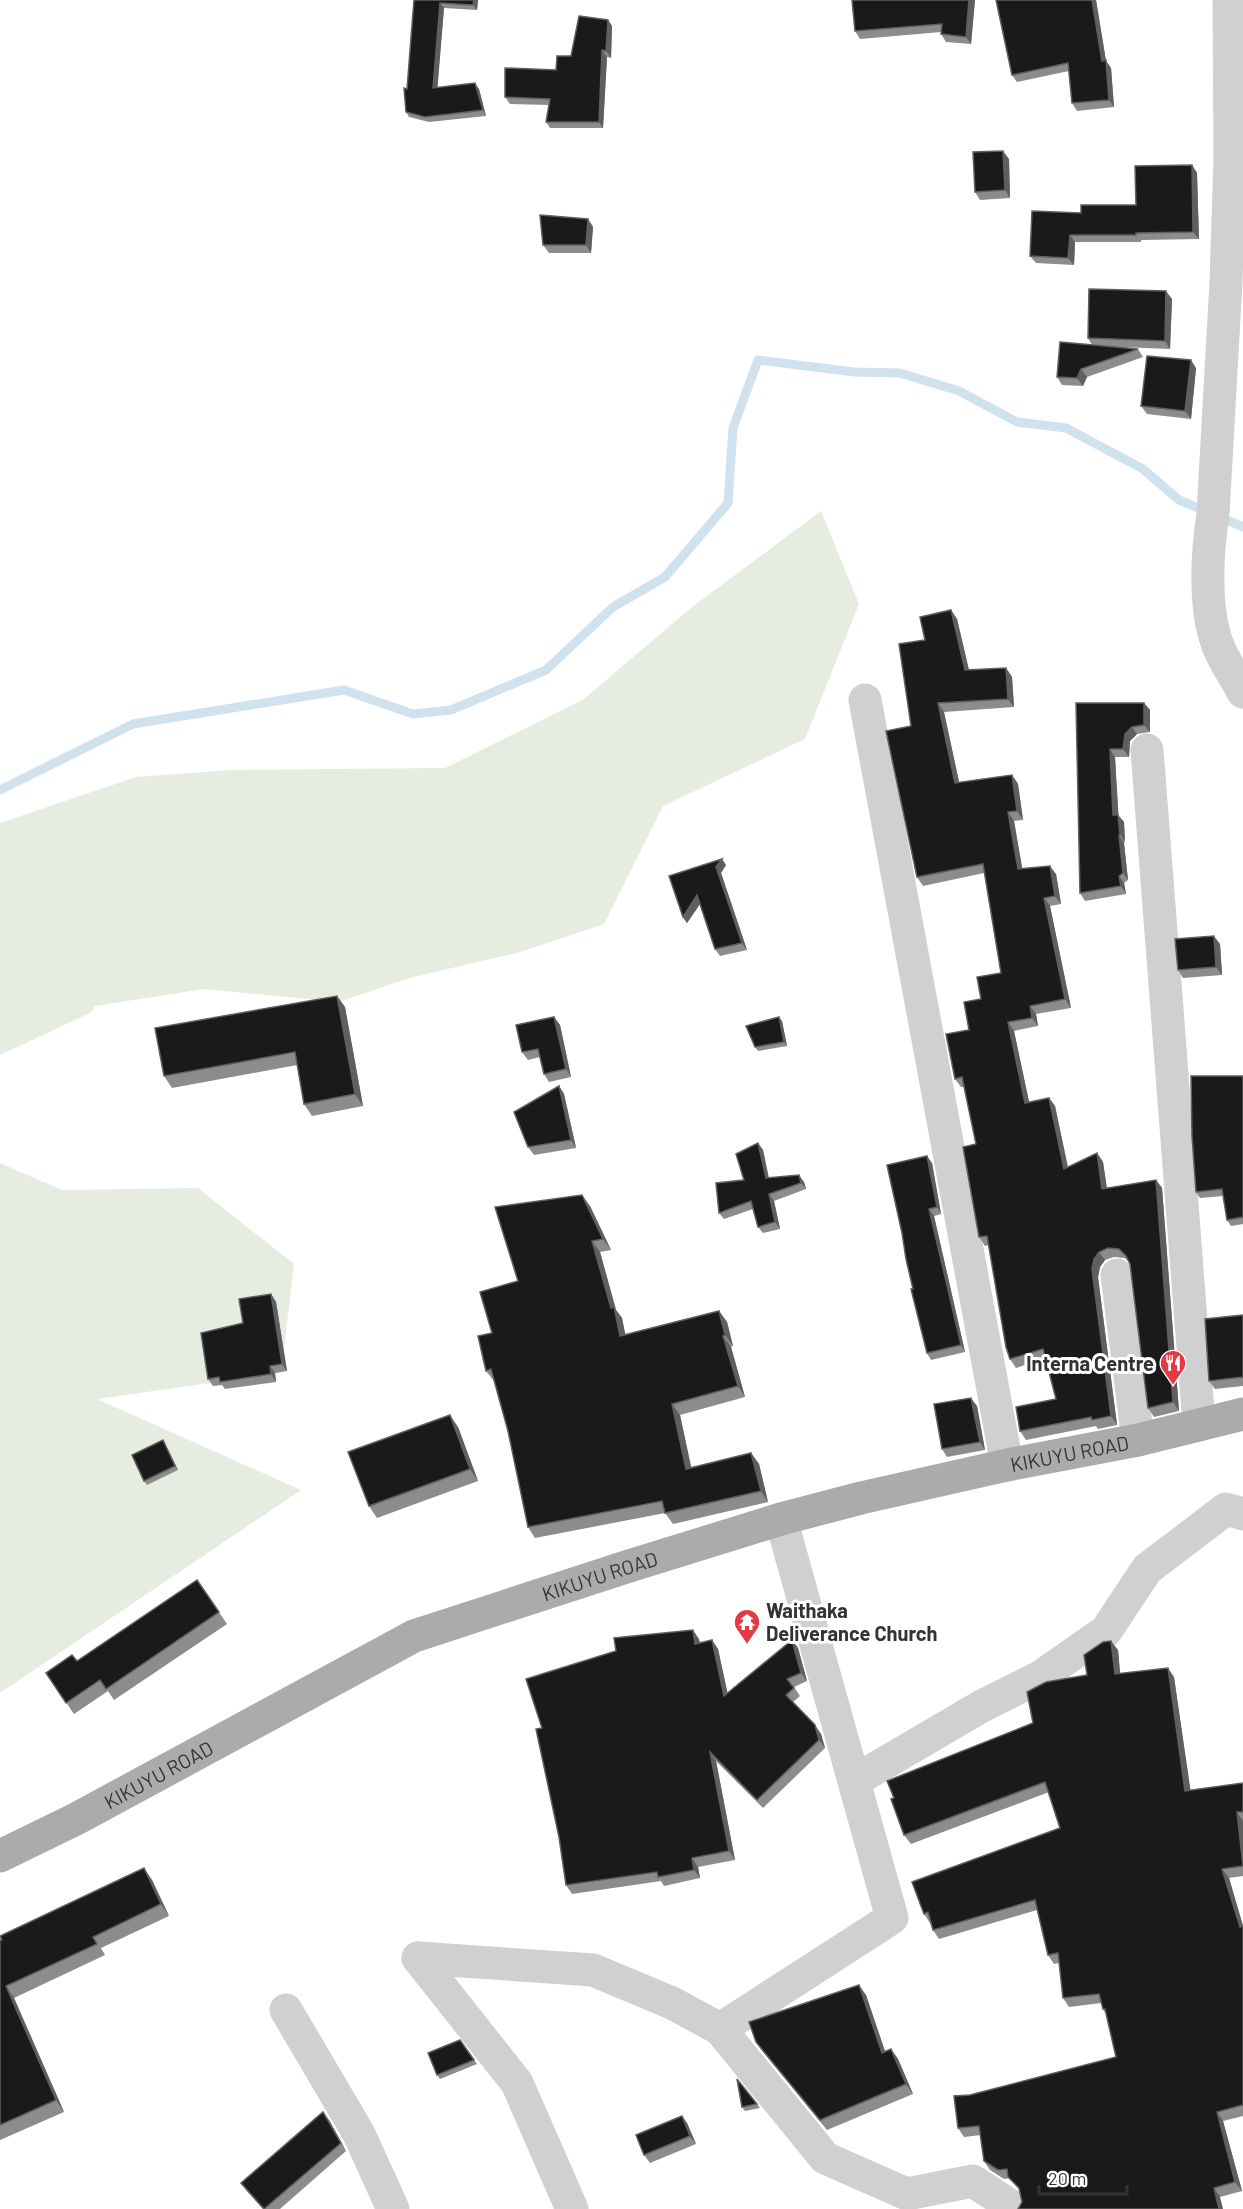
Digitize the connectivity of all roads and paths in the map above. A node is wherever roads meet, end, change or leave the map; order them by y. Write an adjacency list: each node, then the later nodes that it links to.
1 (1228, 0): 2 (street)
2 (1243, 692)
3 (865, 700): 9 (street)
4 (1147, 750): 7 (street)
5 (1117, 1275): 8 (street)
6 (1243, 1414): 7 (main road, KIKUYU ROAD)
7 (1199, 1425): 8 (main road, KIKUYU ROAD)
8 (1138, 1440): 9 (main road, KIKUYU ROAD)
9 (1007, 1465): 11 (main road, KIKUYU ROAD)
10 (1243, 1514): 12 (street)
11 (781, 1518): 12 (street); 13 (main road, KIKUYU ROAD)
12 (854, 1781): 15 (street)
13 (0, 1857)
14 (286, 2010): 17 (street)
15 (720, 2029): 16 (street); 18 (street)
16 (910, 2202): 19 (street)
17 (393, 2209)
18 (572, 2209)
19 (1010, 2209)

